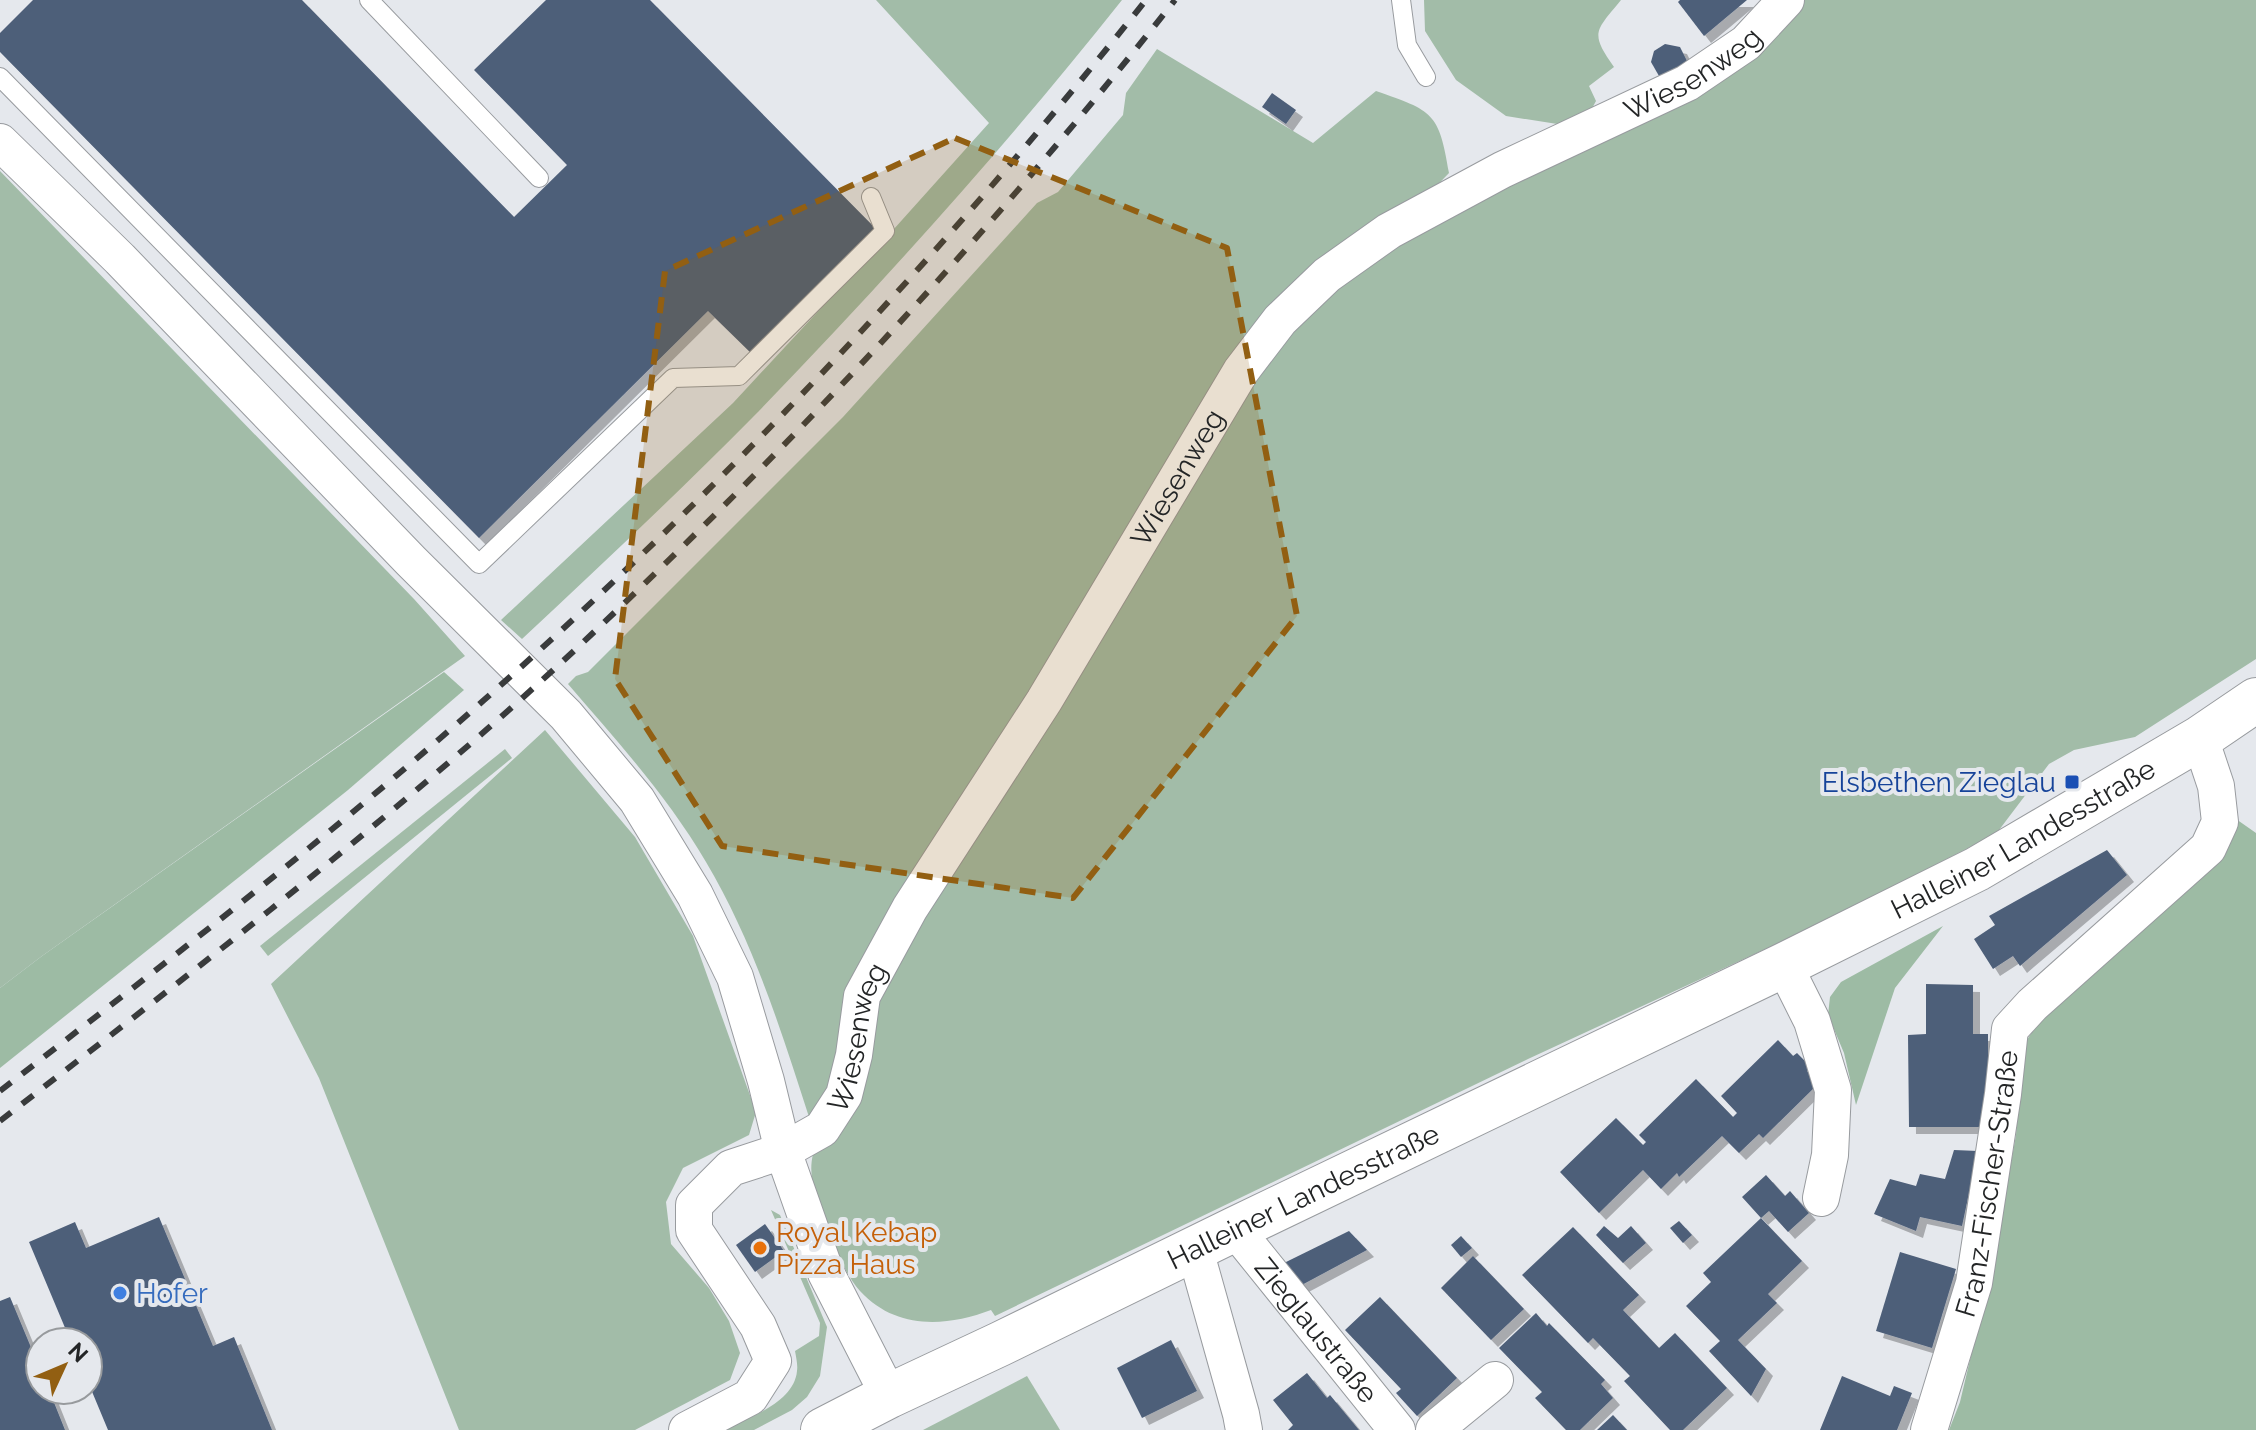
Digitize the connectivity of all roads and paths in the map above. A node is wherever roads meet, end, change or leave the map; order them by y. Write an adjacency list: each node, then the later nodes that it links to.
1 (369, 0): 7 (lane)
2 (1401, 0): 5 (lane)
3 (1786, 0): 12 (street, Wiesenweg)
4 (0, 77): 8 (lane)
5 (1426, 77)
6 (0, 142): 12 (street)
7 (539, 178)
8 (871, 197)
9 (2256, 700): 10 (main road, Halleiner Landesstraße)
10 (2200, 738): 11 (main road, Halleiner Landesstraße); 23 (street, Franz-Fischer-Straße)
11 (1784, 965): 13 (street); 14 (main road, Halleiner Landesstraße)
12 (783, 1151): 17 (street); 18 (street, Wiesenweg)
13 (1821, 1198)
14 (1235, 1229): 15 (main road, Halleiner Landesstraße); 21 (street, Zieglaustraße)
15 (1195, 1250): 17 (main road, Halleiner Landesstraße); 20 (street)
16 (1495, 1380): 22 (street)
17 (889, 1396): 19 (main road, Halleiner Landesstraße)
18 (687, 1430)
19 (823, 1430)
20 (1244, 1430)
21 (1397, 1430)
22 (1434, 1430)
23 (1929, 1430)

